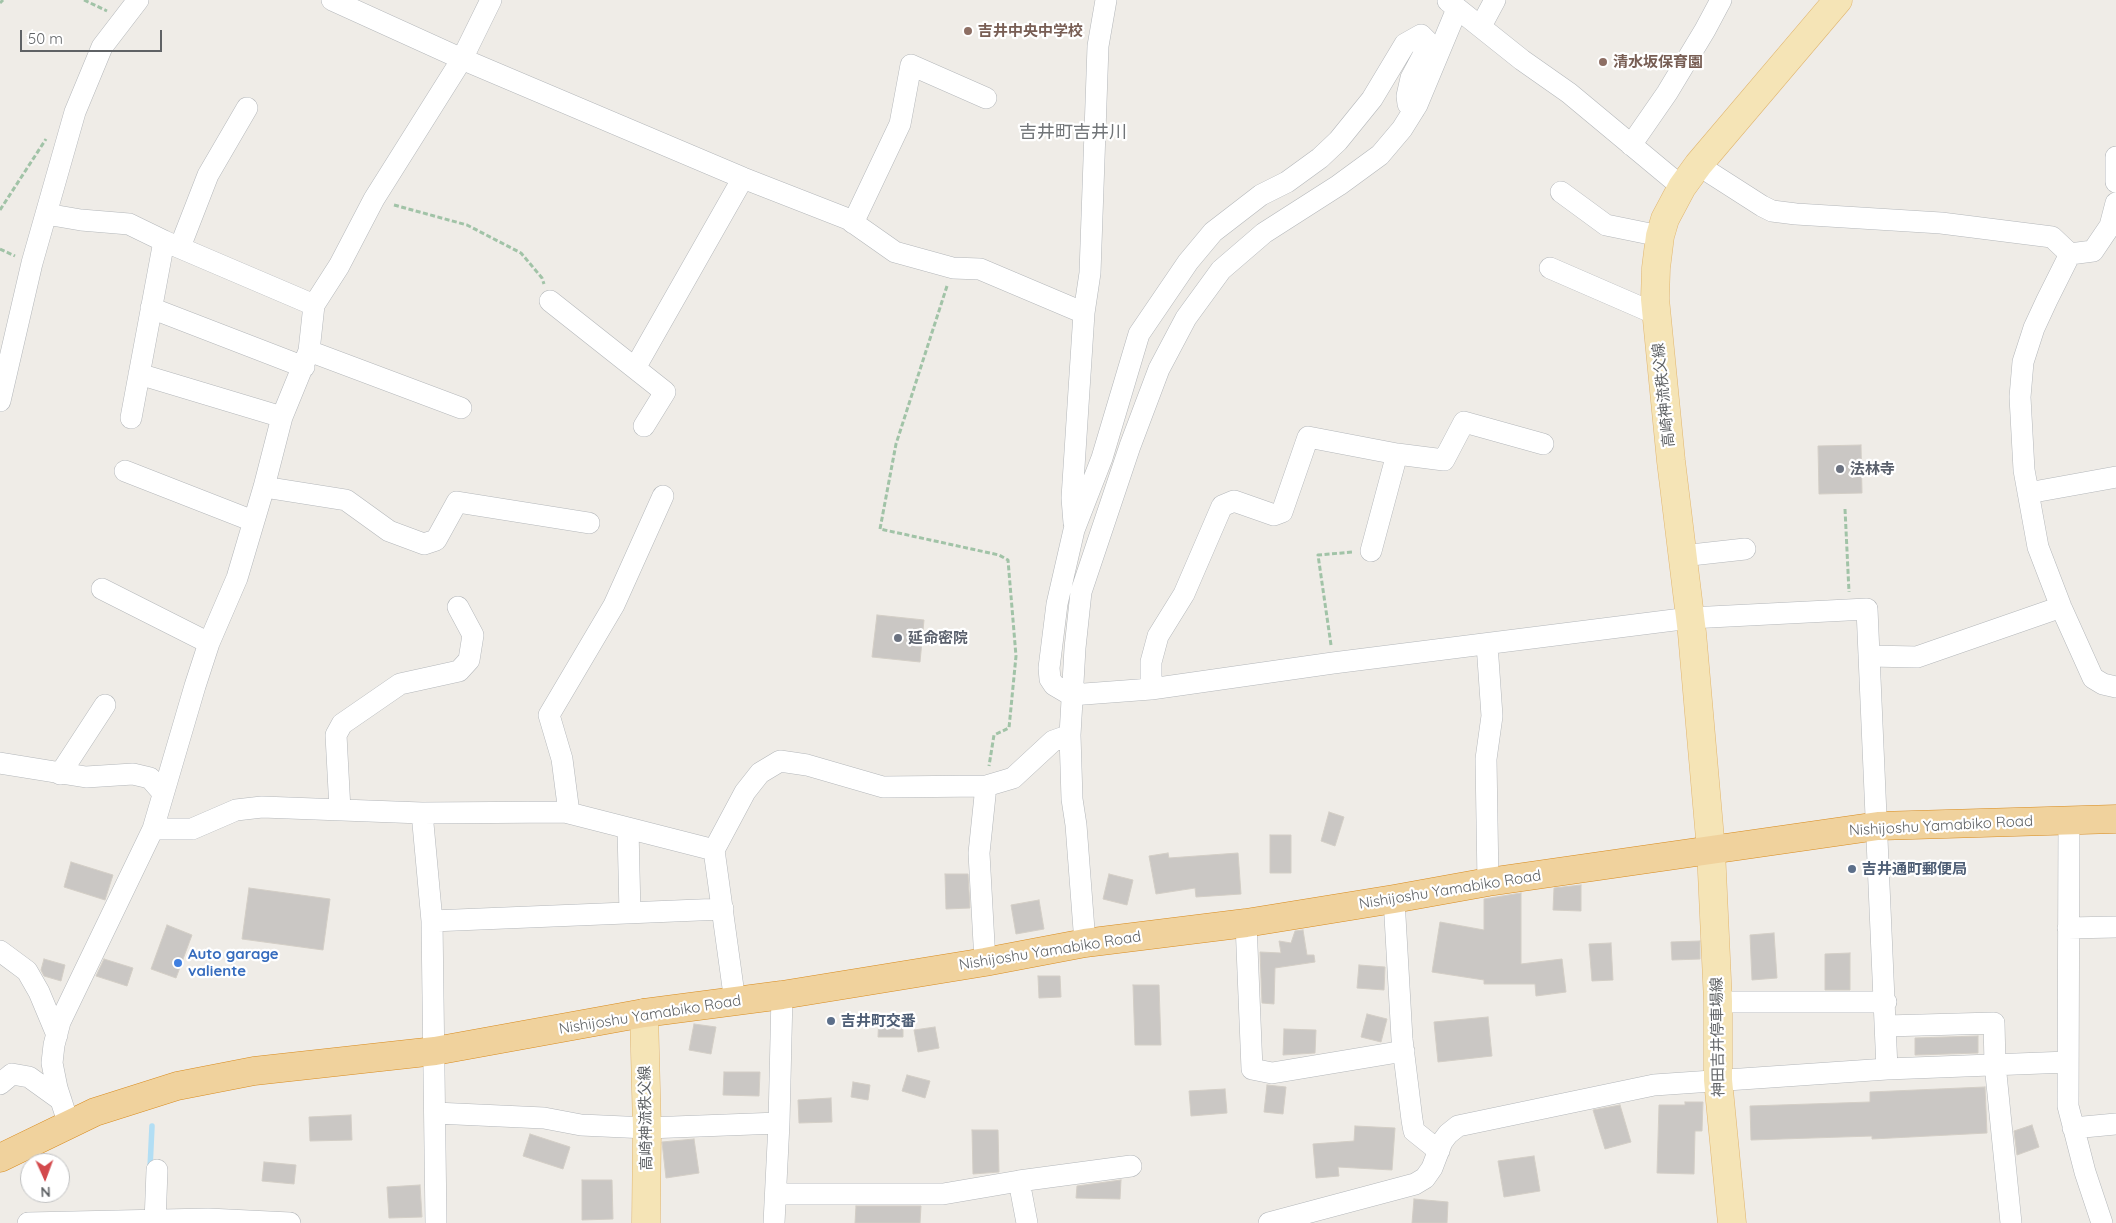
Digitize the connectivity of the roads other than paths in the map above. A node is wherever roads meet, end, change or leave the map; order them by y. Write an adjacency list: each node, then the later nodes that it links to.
1 (138, 0): 22 (street)
2 (332, 0): 10 (street)
3 (491, 0): 10 (street)
4 (1106, 0): 31 (street)
5 (1495, 0): 9 (street)
6 (1721, 0): 14 (street)
7 (1838, 0): 16 (main road, 高崎神流秩父線)
8 (1452, 4): 9 (street); 13 (street)
9 (1481, 26): 14 (street)
10 (462, 59): 17 (street); 29 (street)
11 (986, 98): 23 (street)
12 (247, 108): 25 (street)
13 (1414, 110): 50 (street); 63 (street)
14 (1631, 146): 19 (street)
15 (2116, 157): 18 (street)
16 (1698, 165): 19 (main road, 高崎神流秩父線); 26 (street)
17 (743, 178): 23 (street); 34 (street)
18 (2116, 182)
19 (1682, 187): 24 (main road, 高崎神流秩父線)
20 (1561, 192): 24 (street)
21 (2116, 203): 26 (street)
22 (46, 214): 25 (street); 36 (street)
23 (853, 223): 31 (street)
24 (1660, 236): 32 (main road, 高崎神流秩父線)
25 (172, 244): 29 (street); 30 (street)
26 (2070, 254): 46 (street)
27 (1550, 268): 32 (street)
28 (550, 301): 34 (street)
29 (314, 305): 33 (street)
30 (152, 308): 33 (street); 35 (street)
31 (1084, 313): 50 (street)
32 (1656, 314): 53 (main road, 高崎神流秩父線)
33 (306, 359): 37 (street); 38 (street)
34 (635, 368): 40 (street)
35 (139, 374): 38 (street); 39 (street)
36 (0, 402)
37 (461, 408)
38 (282, 417): 45 (street)
39 (131, 418)
40 (644, 426)
41 (1543, 444): 42 (street)
42 (1397, 454): 51 (street); 62 (street)
43 (125, 472): 48 (street)
44 (2116, 476): 46 (street)
45 (264, 487): 48 (street); 49 (street)
46 (2028, 492): 56 (street)
47 (663, 496): 72 (street)
48 (253, 521): 58 (street)
49 (589, 523)
50 (1074, 530): 63 (street)
51 (1371, 550)
52 (1745, 550): 53 (street)
53 (1682, 556): 57 (main road, 高崎神流秩父線)
54 (102, 588): 58 (street)
55 (458, 607): 70 (street)
56 (2061, 607): 60 (street); 61 (street)
57 (1690, 618): 59 (street); 60 (street); 79 (main road, 高崎神流秩父線)
58 (209, 643): 69 (street)
59 (1487, 644): 62 (street); 80 (street)
60 (1869, 656): 75 (street)
61 (2116, 687)
62 (1151, 689): 63 (street)
63 (1071, 695): 65 (street)
64 (106, 705): 67 (street)
65 (1070, 736): 68 (street); 88 (street)
66 (0, 763): 67 (street)
67 (60, 774): 69 (street)
68 (986, 786): 78 (street); 90 (street)
69 (162, 793): 76 (street)
70 (340, 810): 71 (street); 76 (street)
71 (422, 813): 72 (street); 84 (street)
72 (569, 813): 77 (street)
73 (2069, 819): 74 (highway, Nishijoshu Yamabiko Road); 75 (highway, Nishijoshu Yamabiko Road); 87 (street)
74 (2116, 819)
75 (1878, 826): 79 (highway, Nishijoshu Yamabiko Road); 94 (street)
76 (153, 828): 97 (street)
77 (628, 829): 78 (street); 83 (street)
78 (714, 850): 82 (street)
79 (1711, 850): 80 (highway, Nishijoshu Yamabiko Road); 93 (main road, 神田吉井停車場線)
80 (1488, 882): 81 (highway, Nishijoshu Yamabiko Road)
81 (1394, 899): 85 (highway, Nishijoshu Yamabiko Road); 99 (street)
82 (722, 909): 83 (street); 92 (street)
83 (630, 913): 84 (street)
84 (432, 922): 98 (street)
85 (1246, 923): 88 (highway, Nishijoshu Yamabiko Road); 99 (street)
86 (2116, 927): 87 (street)
87 (2068, 928): 100 (street)
88 (1085, 943): 90 (highway, Nishijoshu Yamabiko Road)
89 (0, 951): 97 (street)
90 (985, 962): 91 (highway, Nishijoshu Yamabiko Road)
91 (782, 995): 92 (highway, Nishijoshu Yamabiko Road); 107 (street)
92 (735, 1002): 95 (highway, Nishijoshu Yamabiko Road)
93 (1718, 1002): 94 (street); 103 (main road, 神田吉井停車場線)
94 (1886, 1002): 96 (street)
95 (644, 1013): 98 (highway, Nishijoshu Yamabiko Road); 109 (main road, 高崎神流秩父線)
96 (1886, 1026): 101 (street); 102 (street)
97 (57, 1035): 105 (street)
98 (435, 1051): 105 (highway, Nishijoshu Yamabiko Road); 106 (street)
99 (1404, 1051): 111 (street)
100 (2068, 1062): 101 (street); 110 (street)
101 (1995, 1064): 102 (street); 127 (street)
102 (1887, 1069): 103 (street)
103 (1718, 1080): 111 (street); 126 (main road, 神田吉井停車場線)
104 (0, 1084): 105 (street)
105 (65, 1112): 112 (highway, Nishijoshu Yamabiko Road)
106 (434, 1113): 109 (street); 121 (street)
107 (779, 1123): 109 (street); 116 (street)
108 (2116, 1124): 110 (street)
109 (647, 1128): 122 (main road, 高崎神流秩父線)
110 (2073, 1128): 128 (street)
111 (1439, 1151): 117 (street)
112 (0, 1158)
113 (1130, 1166): 115 (street)
114 (157, 1170): 118 (street)
115 (1019, 1181): 116 (street); 124 (street)
116 (776, 1194): 123 (street)
117 (1336, 1214): 125 (street)
118 (155, 1222): 119 (street); 120 (street)
119 (28, 1223)
120 (290, 1223)
121 (436, 1223)
122 (646, 1223)
123 (774, 1223)
124 (1027, 1223)
125 (1269, 1223)
126 (1732, 1223)
127 (2011, 1223)
128 (2102, 1223)

